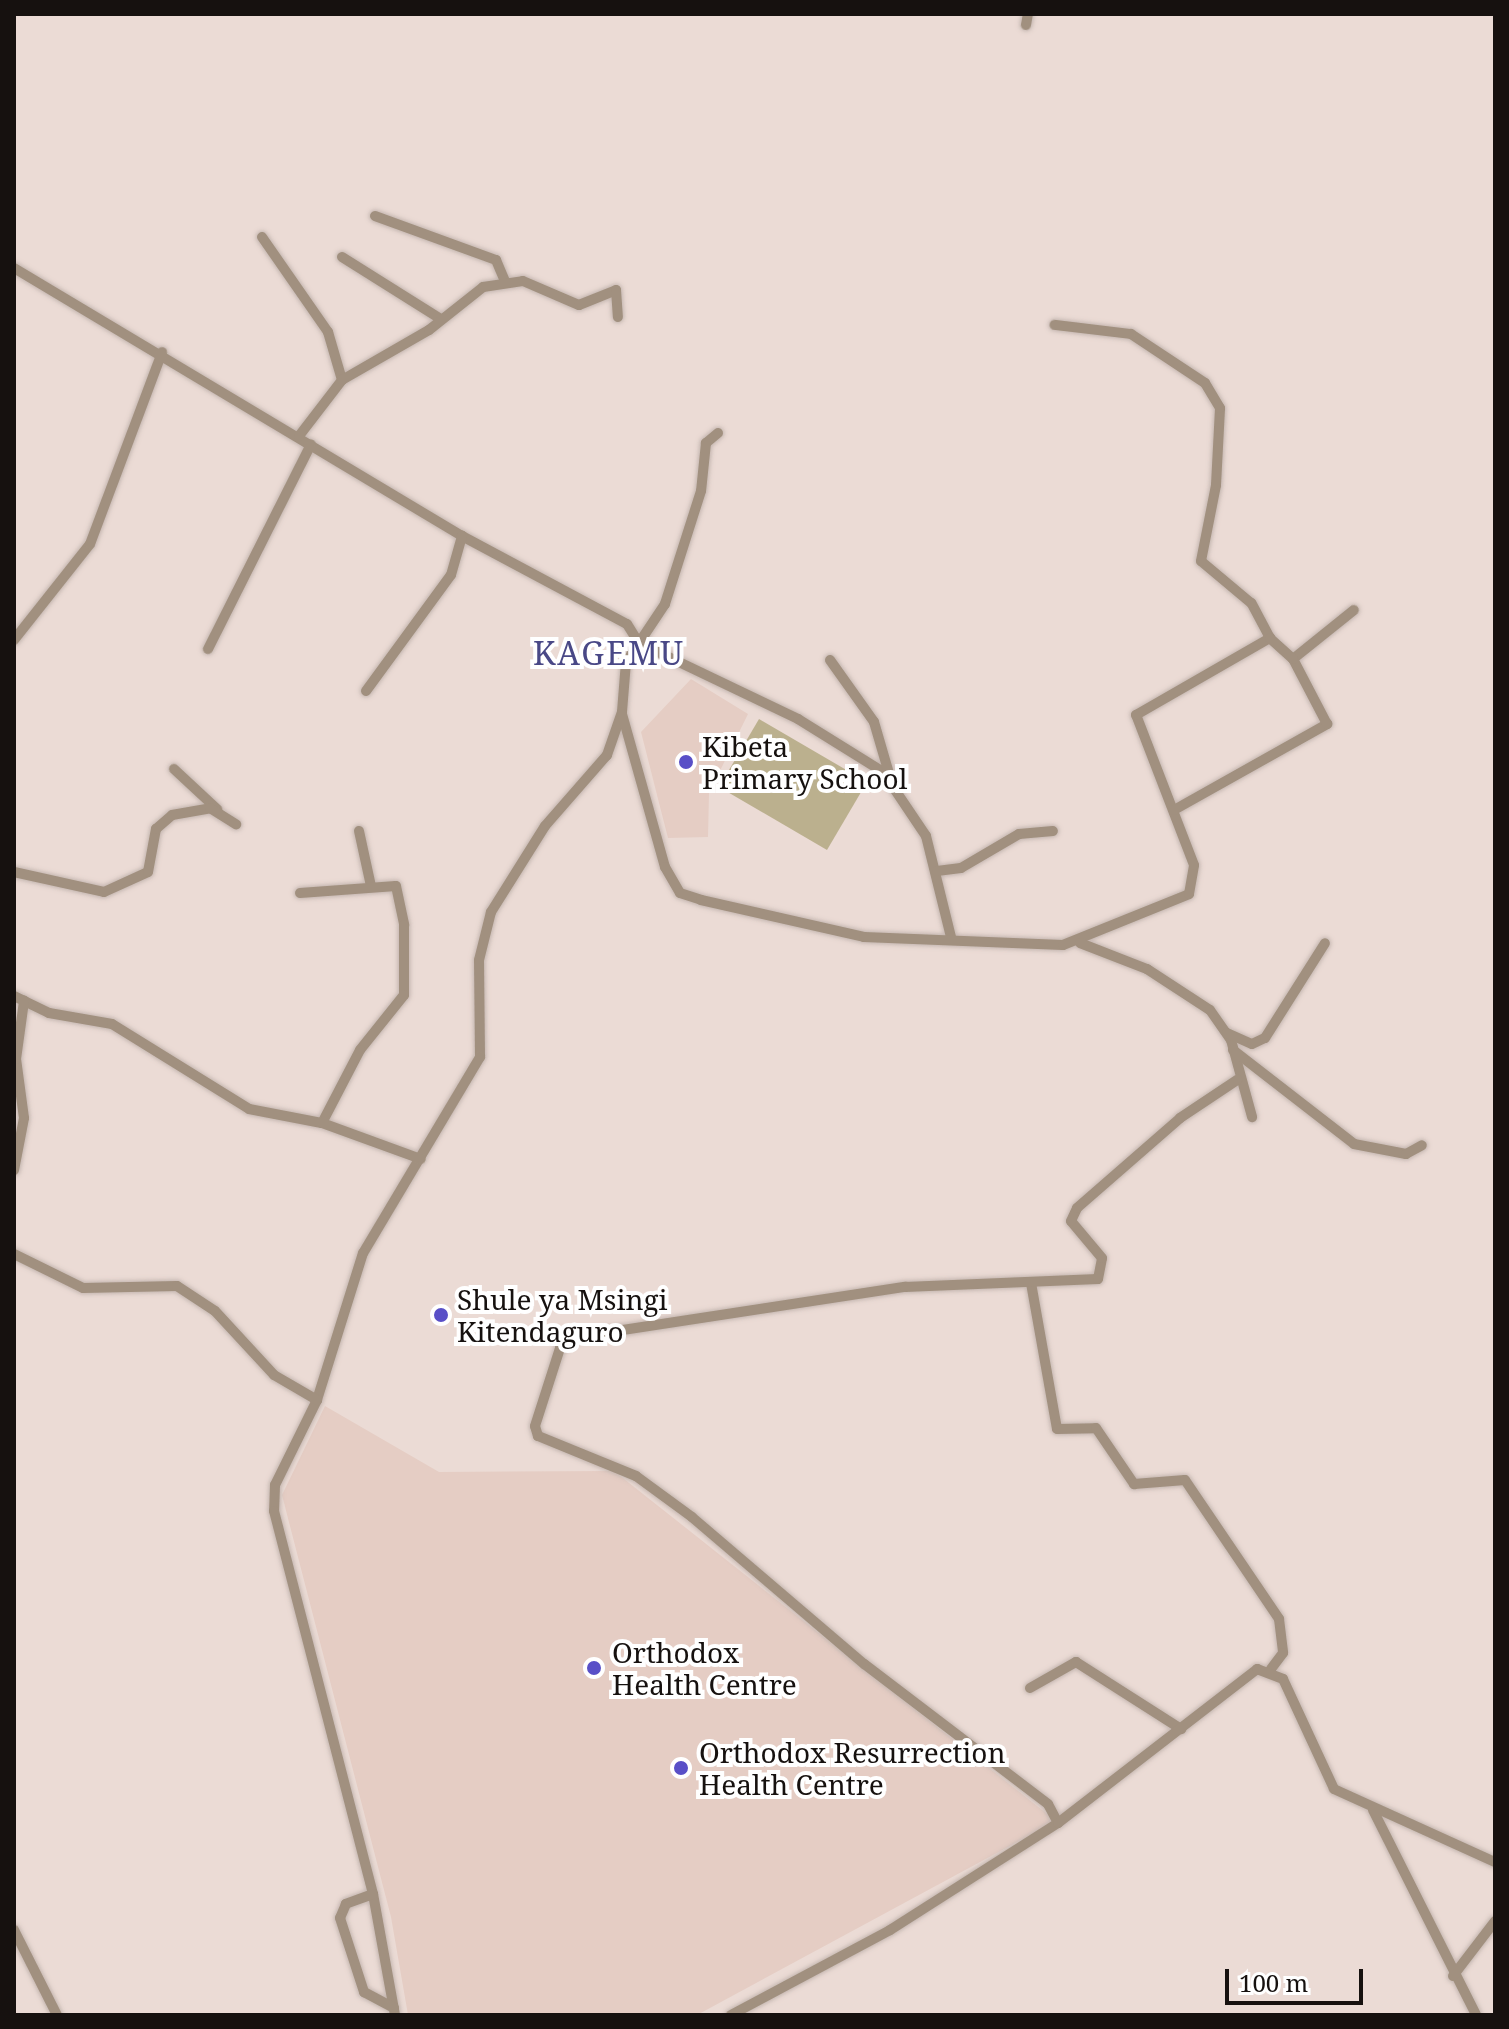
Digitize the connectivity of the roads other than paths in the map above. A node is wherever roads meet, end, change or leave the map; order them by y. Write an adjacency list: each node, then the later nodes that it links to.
1 (375, 216): 5 (street)
2 (262, 237): 10 (street)
3 (342, 257): 7 (street)
4 (14, 268): 9 (street)
5 (505, 281): 6 (street); 7 (street)
6 (618, 317)
7 (441, 319): 10 (street)
8 (1055, 325): 16 (street)
9 (162, 352): 12 (street); 17 (street)
10 (342, 380): 12 (street)
11 (718, 433): 18 (street)
12 (299, 436): 13 (street)
13 (311, 444): 14 (street); 19 (street)
14 (462, 536): 18 (street); 22 (street)
15 (1354, 610): 20 (street)
16 (1270, 638): 20 (street); 26 (street)
17 (14, 640)
18 (639, 643): 23 (street); 25 (street)
19 (208, 649)
20 (1293, 659): 26 (street)
21 (830, 660): 25 (street)
22 (366, 691)
23 (622, 712): 35 (street); 45 (street)
24 (174, 769): 27 (street)
25 (892, 781): 31 (street)
26 (1174, 810): 36 (street)
27 (218, 811): 28 (street); 32 (street)
28 (236, 824)
29 (359, 831): 33 (street)
30 (1053, 831): 31 (street)
31 (937, 871): 35 (street)
32 (14, 872)
33 (371, 886): 34 (street); 43 (street)
34 (300, 893)
35 (951, 937): 36 (street)
36 (1080, 943): 39 (street)
37 (1325, 943): 39 (street)
38 (19, 999): 43 (street); 46 (street)
39 (1222, 1031): 40 (street)
40 (1233, 1050): 41 (street); 44 (street)
41 (1237, 1080): 42 (street); 48 (street)
42 (1252, 1117)
43 (322, 1123): 45 (street)
44 (1422, 1145)
45 (421, 1159): 49 (street)
46 (14, 1170)
47 (14, 1254): 49 (street)
48 (1031, 1283): 50 (street); 54 (street)
49 (317, 1400): 56 (street)
50 (1271, 1669): 52 (street); 53 (street)
51 (1030, 1688): 52 (street)
52 (1181, 1729): 54 (street)
53 (1373, 1810): 55 (street); 59 (street)
54 (1058, 1823): 62 (street)
55 (1495, 1862)
56 (373, 1894): 60 (street); 60 (street)
57 (1495, 1921): 59 (street)
58 (14, 1930): 61 (street)
59 (1453, 1976): 63 (street)
60 (395, 2011)
61 (57, 2015)
62 (731, 2015)
63 (1476, 2015)

